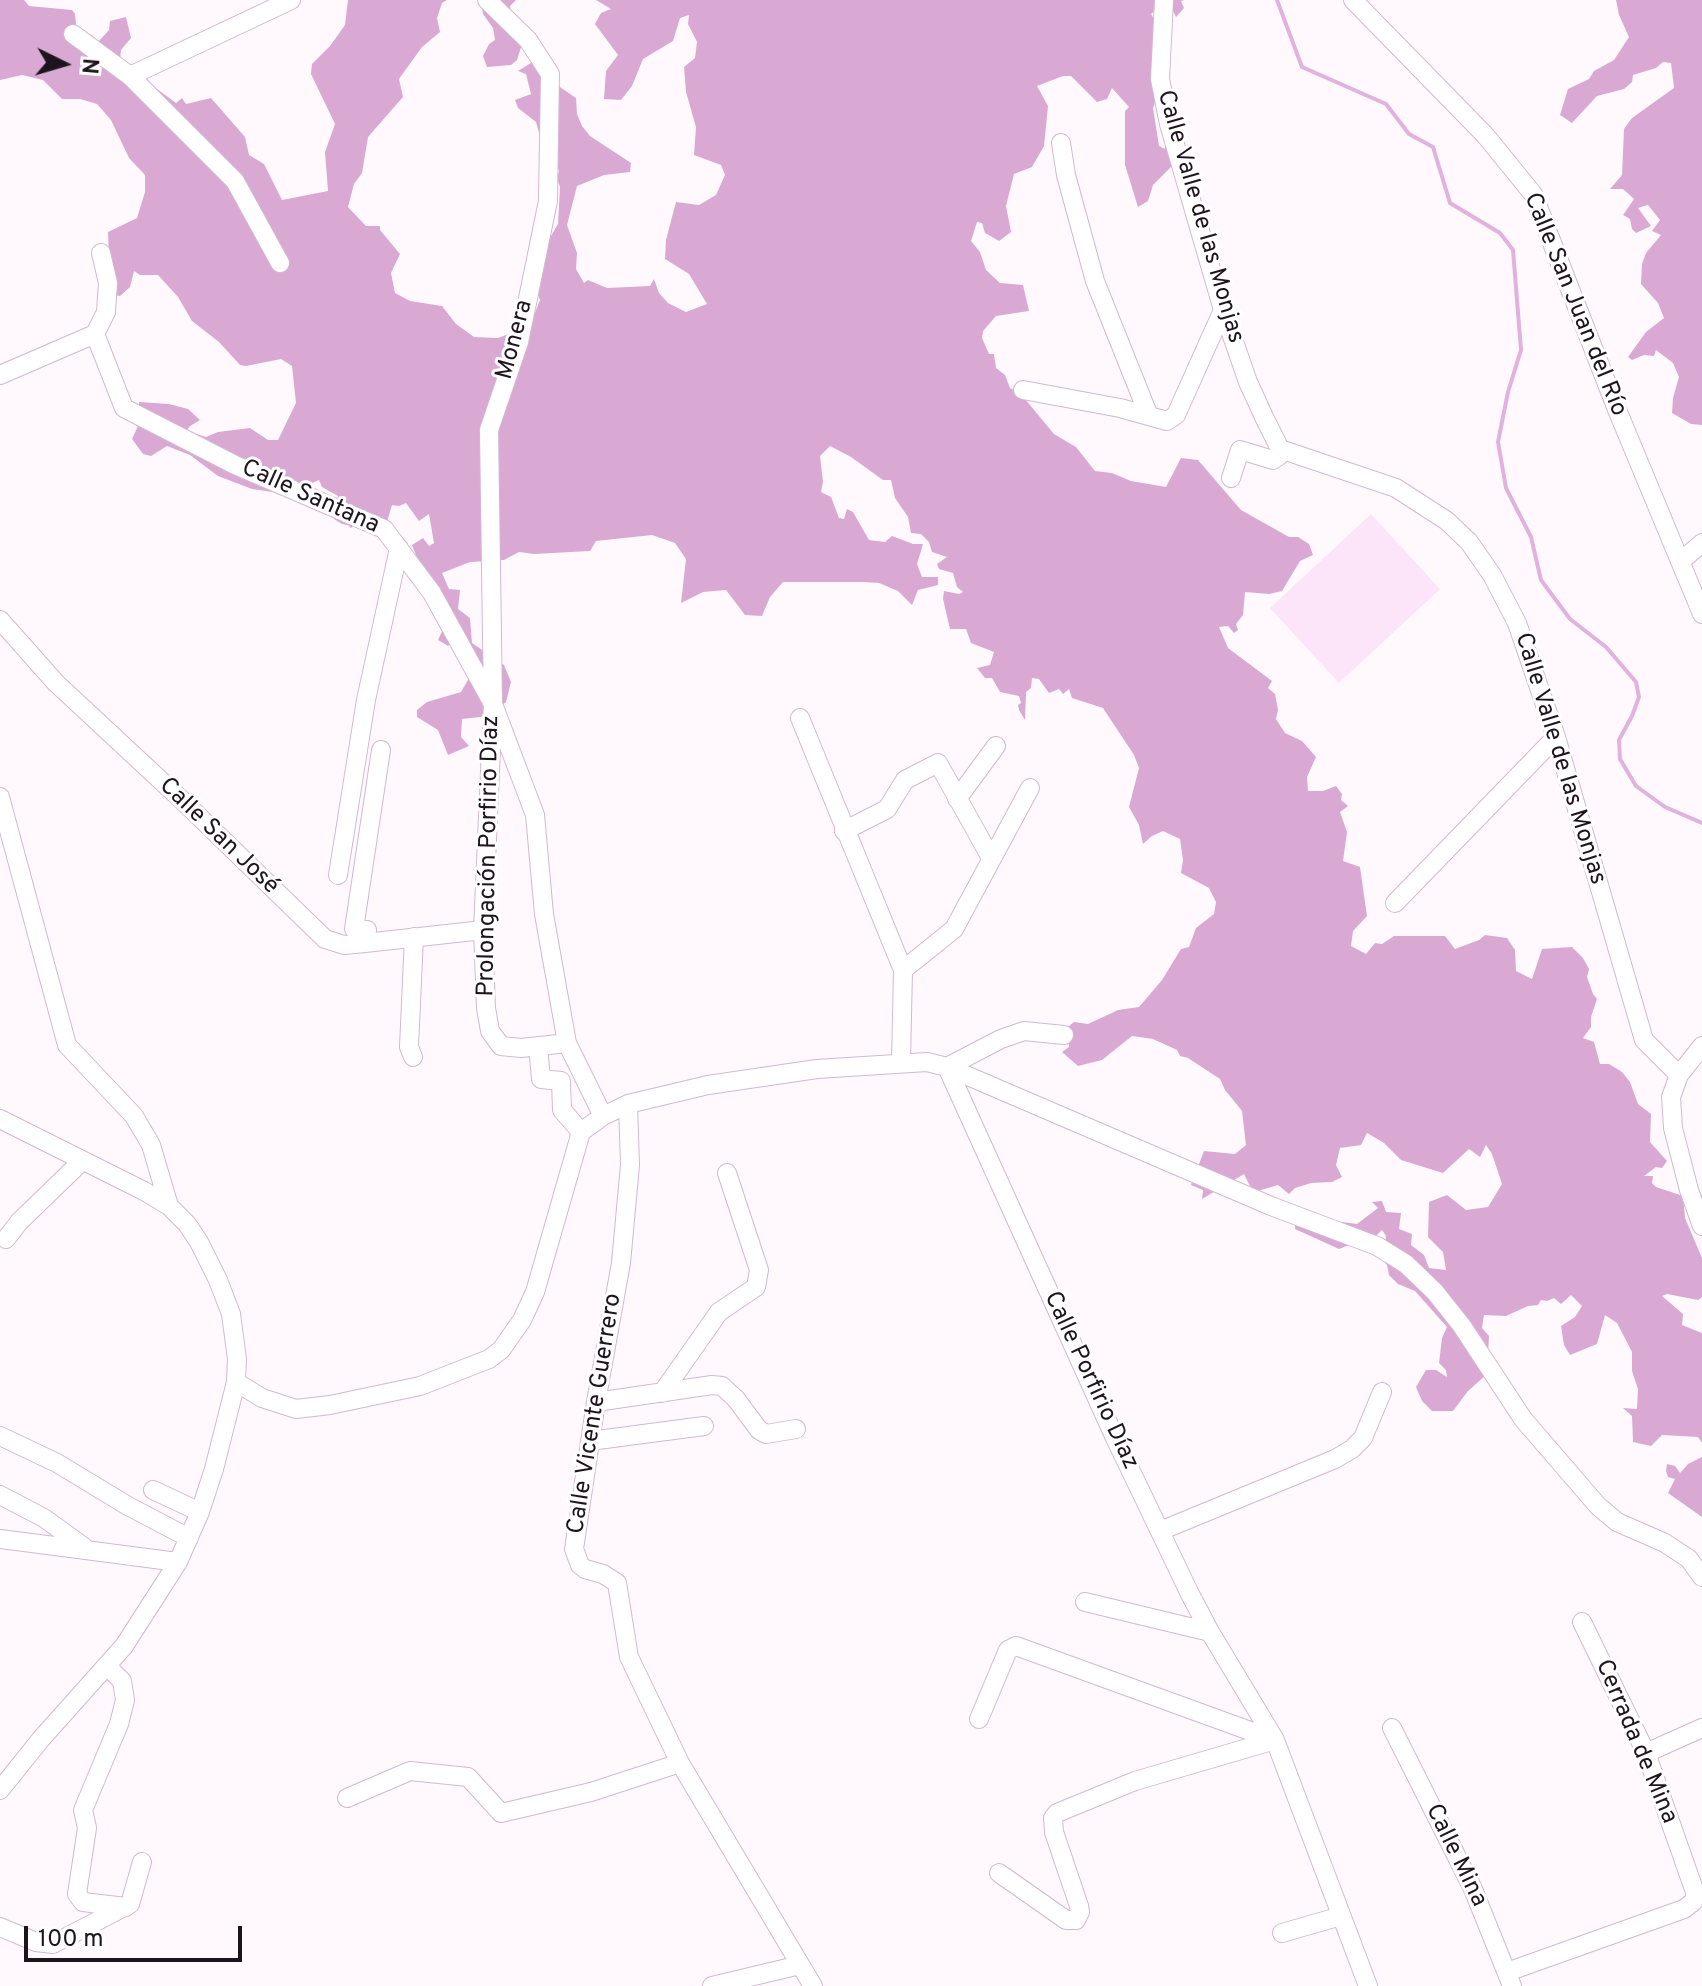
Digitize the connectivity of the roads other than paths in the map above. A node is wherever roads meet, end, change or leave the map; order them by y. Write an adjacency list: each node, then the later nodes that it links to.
1 (291, 0): 6 (street)
2 (487, 0): 22 (street, Monera)
3 (1164, 0): 10 (street, Calle Valle de las Monjas)
4 (1353, 0): 19 (street, Calle San Juan del Río)
5 (73, 34): 6 (street)
6 (130, 76): 9 (street)
7 (1061, 143): 14 (street)
8 (101, 253): 11 (street)
9 (280, 263)
10 (1223, 310): 14 (street); 15 (street, Calle Valle de las Monjas)
11 (95, 334): 12 (street); 18 (street, Calle Santana)
12 (0, 375)
13 (1023, 390): 14 (street)
14 (1149, 416)
15 (1280, 449): 16 (street); 24 (street, Calle Valle de las Monjas)
16 (1231, 478)
17 (1702, 543): 19 (street)
18 (399, 548): 22 (street, Calle Santana); 33 (street)
19 (1681, 561): 20 (street, Calle San Juan del Río)
20 (1702, 614)
21 (0, 620): 37 (street, Calle San José)
22 (493, 704): 35 (street, Prolongación Porfirio Díaz); 40 (street, Prolongación Porfirio Díaz)
23 (800, 718): 30 (street)
24 (1556, 737): 34 (street); 46 (street, Calle Valle de las Monjas)
25 (996, 746): 29 (street)
26 (381, 750): 37 (street)
27 (1030, 788): 32 (street)
28 (0, 797): 31 (street)
29 (957, 799): 30 (street); 32 (street)
30 (844, 831): 38 (street)
31 (6, 846): 53 (street)
32 (991, 858): 38 (street)
33 (338, 875)
34 (1395, 903)
35 (483, 930): 36 (street, Calle San José); 41 (street, Prolongación Porfirio Díaz)
36 (414, 937): 37 (street, Calle San José); 43 (street)
37 (365, 943)
38 (903, 970): 44 (street)
39 (1064, 1035): 45 (street)
40 (567, 1043): 41 (street, Prolongación Porfirio Díaz); 48 (street, Prolongación Porfirio Díaz)
41 (538, 1046): 50 (street)
42 (1702, 1046): 46 (street)
43 (413, 1057)
44 (901, 1062): 45 (street); 47 (street)
45 (947, 1067): 67 (street, Calle Porfirio Díaz); 72 (street)
46 (1679, 1075): 54 (street)
47 (628, 1104): 48 (street); 59 (street, Calle Vicente Guerrero)
48 (603, 1116): 50 (street)
49 (0, 1119): 51 (street)
50 (581, 1132): 56 (street)
51 (82, 1161): 53 (street); 55 (street)
52 (727, 1173): 58 (street)
53 (169, 1206): 56 (street)
54 (1702, 1226)
55 (6, 1239)
56 (236, 1382): 66 (street)
57 (1382, 1392): 67 (street)
58 (662, 1393): 59 (street); 61 (street)
59 (596, 1402): 63 (street, Calle Vicente Guerrero)
60 (704, 1426): 63 (street)
61 (796, 1429)
62 (0, 1436): 68 (street)
63 (590, 1441): 82 (street, Calle Vicente Guerrero)
64 (153, 1490): 66 (street)
65 (0, 1495): 70 (street)
66 (200, 1512): 68 (street)
67 (1160, 1531): 75 (street, Calle Porfirio Díaz)
68 (189, 1538): 71 (street)
69 (0, 1539): 70 (street)
70 (86, 1548): 71 (street)
71 (178, 1562): 76 (street)
72 (1702, 1577)
73 (1085, 1602): 75 (street)
74 (1582, 1622): 81 (street, Cerrada de Mina)
75 (1210, 1632): 80 (street, Calle Porfirio Díaz)
76 (107, 1666): 83 (street); 87 (street)
77 (979, 1719): 80 (street)
78 (1392, 1728): 92 (street, Calle Mina)
79 (1702, 1728): 81 (street)
80 (1275, 1740): 86 (street); 88 (street, Calle Porfirio Díaz)
81 (1646, 1753): 92 (street, Cerrada de Mina)
82 (680, 1763): 84 (street); 91 (street, Calle Vicente Guerrero)
83 (0, 1790)
84 (347, 1798)
85 (142, 1862): 87 (street)
86 (999, 1873)
87 (126, 1907): 89 (street)
88 (1341, 1916): 90 (street); 95 (street, Calle Porfirio Díaz)
89 (0, 1927)
90 (1282, 1933)
91 (800, 1965): 93 (street); 94 (street, Calle Vicente Guerrero)
92 (1510, 1979)
93 (712, 1986)
94 (813, 1986)
95 (1368, 1986)

